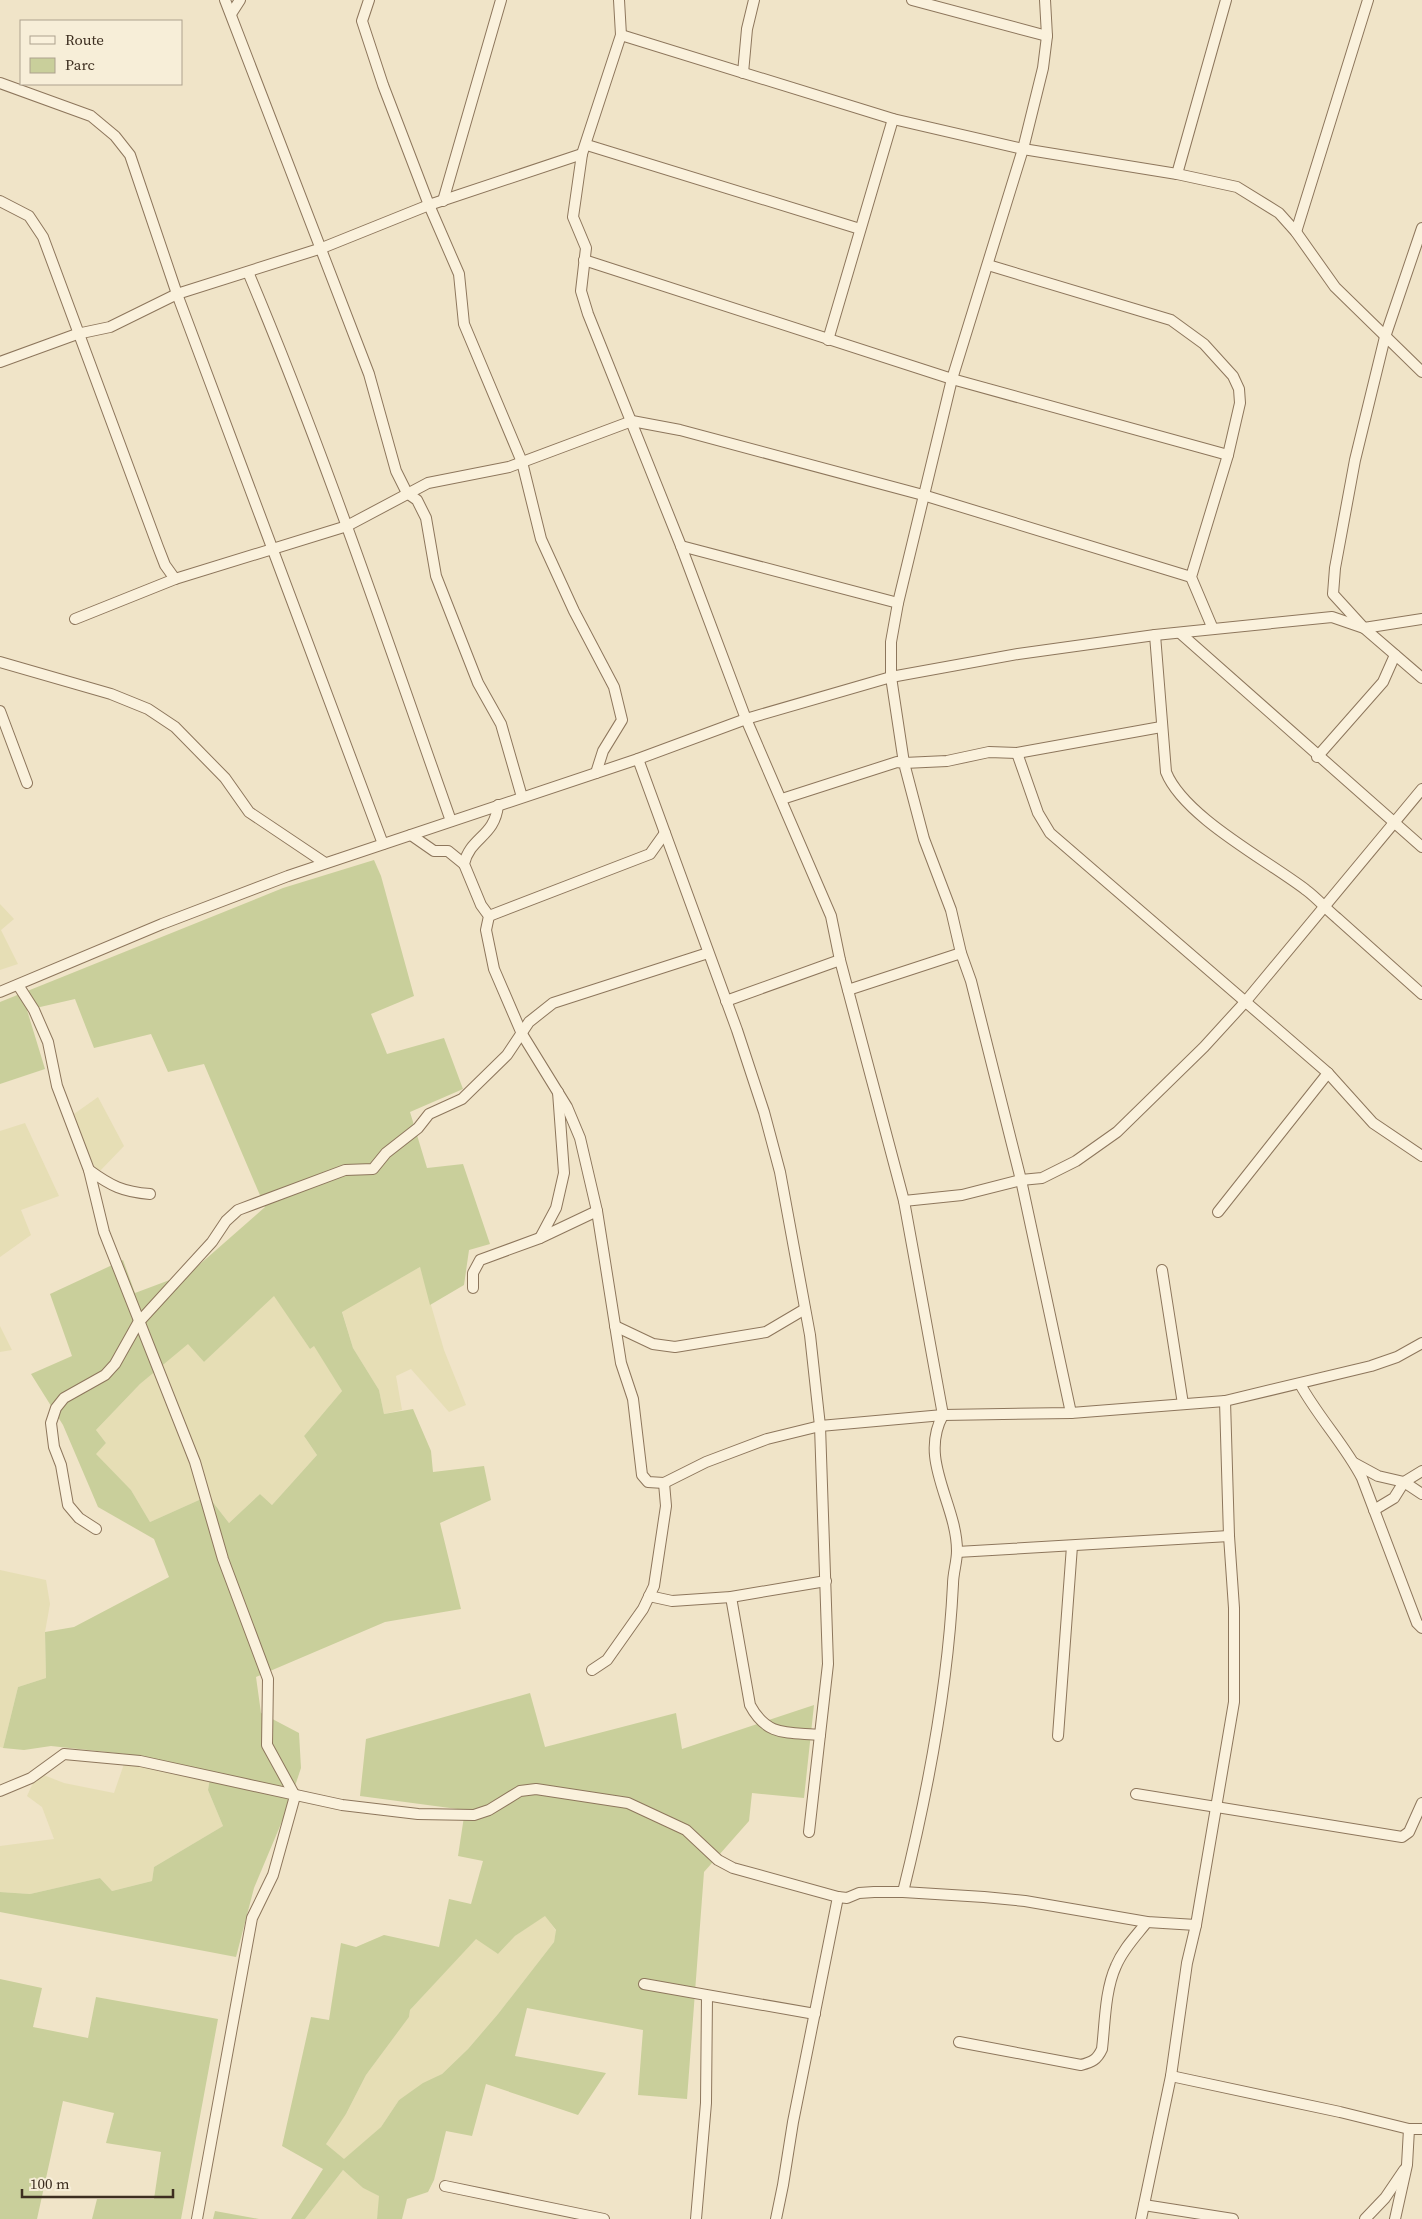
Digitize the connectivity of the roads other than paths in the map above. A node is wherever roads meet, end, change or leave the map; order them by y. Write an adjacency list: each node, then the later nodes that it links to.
1 (225, 0): 11 (street)
2 (240, 0): 11 (street)
3 (369, 0): 22 (street)
4 (501, 0): 20 (street)
5 (619, 0): 12 (street)
6 (754, 0): 14 (street)
7 (912, 0): 13 (street)
8 (1045, 0): 13 (street)
9 (1226, 0): 19 (street)
10 (1368, 0): 25 (street)
11 (231, 14): 26 (street)
12 (621, 35): 14 (street); 18 (street)
13 (1048, 36): 17 (street)
14 (743, 73): 16 (street)
15 (0, 83): 30 (street)
16 (893, 119): 17 (street); 24 (street)
17 (1023, 149): 19 (street); 28 (street)
18 (584, 150): 20 (street); 24 (street); 27 (street)
19 (1177, 174): 25 (street)
20 (443, 200): 22 (street)
21 (0, 201): 31 (street)
22 (429, 205): 26 (street); 39 (street)
23 (1422, 228): 32 (street)
24 (860, 229): 33 (street)
25 (1296, 232): 32 (street)
26 (322, 248): 29 (street); 40 (street)
27 (584, 260): 33 (street); 37 (street)
28 (988, 265): 36 (street); 38 (street)
29 (248, 272): 30 (street); 42 (street)
30 (177, 294): 31 (street); 44 (street)
31 (77, 334): 34 (street); 46 (street)
32 (1385, 337): 35 (street); 50 (street)
33 (828, 340): 36 (street)
34 (0, 362)
35 (1422, 372)
36 (952, 379): 38 (street); 41 (street)
37 (632, 421): 39 (street); 41 (street); 43 (street)
38 (1228, 455): 45 (street)
39 (522, 462): 40 (street); 65 (street)
40 (407, 494): 42 (street); 68 (street)
41 (923, 495): 45 (street); 47 (street)
42 (347, 526): 44 (street); 71 (street)
43 (681, 546): 47 (street); 59 (street)
44 (272, 548): 46 (street); 75 (street)
45 (1191, 577): 51 (street)
46 (175, 579): 48 (street)
47 (898, 603): 56 (street)
48 (75, 619)
49 (1422, 619): 50 (street)
50 (1364, 628): 51 (street); 54 (street)
51 (1213, 629): 52 (street)
52 (1180, 633): 53 (street); 62 (street)
53 (1156, 635): 56 (street); 60 (street)
54 (1395, 654): 57 (street); 62 (street)
55 (0, 662): 77 (street)
56 (891, 677): 59 (street); 64 (street)
57 (1422, 678)
58 (0, 711): 66 (street)
59 (746, 719): 63 (street); 69 (street)
60 (1161, 726): 61 (street); 79 (street)
61 (1017, 753): 64 (street); 89 (street)
62 (1317, 757): 72 (street)
63 (638, 759): 65 (street); 73 (street)
64 (904, 763): 69 (street); 82 (street)
65 (596, 773): 68 (street)
66 (27, 783)
67 (1422, 790): 72 (street)
68 (522, 797): 70 (street)
69 (782, 799): 83 (street)
70 (498, 805): 71 (street); 78 (street)
71 (451, 821): 74 (street)
72 (1393, 823): 76 (street); 79 (street)
73 (665, 833): 80 (street); 81 (street)
74 (411, 834): 75 (street); 78 (street)
75 (383, 844): 77 (street)
76 (1422, 847)
77 (325, 863): 84 (street)
78 (464, 864): 80 (street)
79 (1324, 907): 87 (street); 89 (street)
80 (489, 916): 90 (street)
81 (708, 953): 88 (street); 90 (street)
82 (961, 953): 85 (street); 95 (street)
83 (840, 960): 85 (street); 88 (street)
84 (18, 985): 86 (street); 94 (street)
85 (848, 990): 97 (street)
86 (0, 992)
87 (1422, 994)
88 (726, 1001): 103 (street)
89 (1246, 1001): 91 (street); 95 (street)
90 (522, 1034): 92 (street); 104 (street)
91 (1328, 1073): 93 (street); 99 (street)
92 (558, 1092): 98 (street); 100 (street)
93 (1422, 1156)
94 (89, 1170): 96 (street); 104 (street)
95 (1021, 1180): 97 (street); 110 (street)
96 (150, 1194)
97 (904, 1201): 111 (street)
98 (597, 1211): 100 (street); 105 (street)
99 (1218, 1212)
100 (540, 1238): 102 (street)
101 (1162, 1270): 109 (street)
102 (473, 1288)
103 (805, 1308): 105 (street); 112 (street)
104 (138, 1323): 119 (street); 132 (street)
105 (615, 1326): 116 (street)
106 (1422, 1343): 107 (street)
107 (1300, 1384): 108 (street); 113 (street)
108 (1226, 1401): 109 (street); 120 (street)
109 (1183, 1404): 110 (street)
110 (1071, 1412): 111 (street)
111 (943, 1415): 112 (street); 122 (street)
112 (820, 1426): 116 (street); 123 (street)
113 (1354, 1463): 115 (street); 118 (street)
114 (1422, 1471): 115 (street)
115 (1404, 1482): 117 (street); 118 (street)
116 (664, 1483): 124 (street)
117 (1422, 1494)
118 (1374, 1510): 126 (street)
119 (96, 1529)
120 (1230, 1536): 121 (street); 134 (street)
121 (1072, 1546): 122 (street); 129 (street)
122 (958, 1552): 136 (street)
123 (826, 1581): 125 (street); 128 (street)
124 (649, 1596): 125 (street); 127 (street)
125 (731, 1596): 128 (street)
126 (1422, 1628)
127 (592, 1670)
128 (820, 1735): 135 (street)
129 (1058, 1736)
130 (0, 1791): 132 (street)
131 (1136, 1794): 134 (street)
132 (296, 1796): 137 (street); 151 (street)
133 (1422, 1803): 134 (street)
134 (1216, 1805): 139 (street)
135 (810, 1832)
136 (903, 1892): 137 (street); 138 (street)
137 (838, 1898): 142 (street)
138 (1147, 1922): 139 (street); 143 (street)
139 (1196, 1925): 144 (street)
140 (644, 1984): 141 (street)
141 (708, 1996): 142 (street); 153 (street)
142 (815, 2014): 154 (street)
143 (959, 2042)
144 (1172, 2076): 145 (street); 149 (street)
145 (1409, 2129): 146 (street); 147 (street)
146 (1422, 2129)
147 (1408, 2166): 157 (street); 158 (street)
148 (445, 2186): 150 (street)
149 (1144, 2205): 155 (street); 156 (street)
150 (592, 2218): 152 (street)
151 (197, 2219)
152 (604, 2219)
153 (696, 2219)
154 (776, 2219)
155 (1141, 2219)
156 (1233, 2219)
157 (1365, 2219)
158 (1395, 2219)

